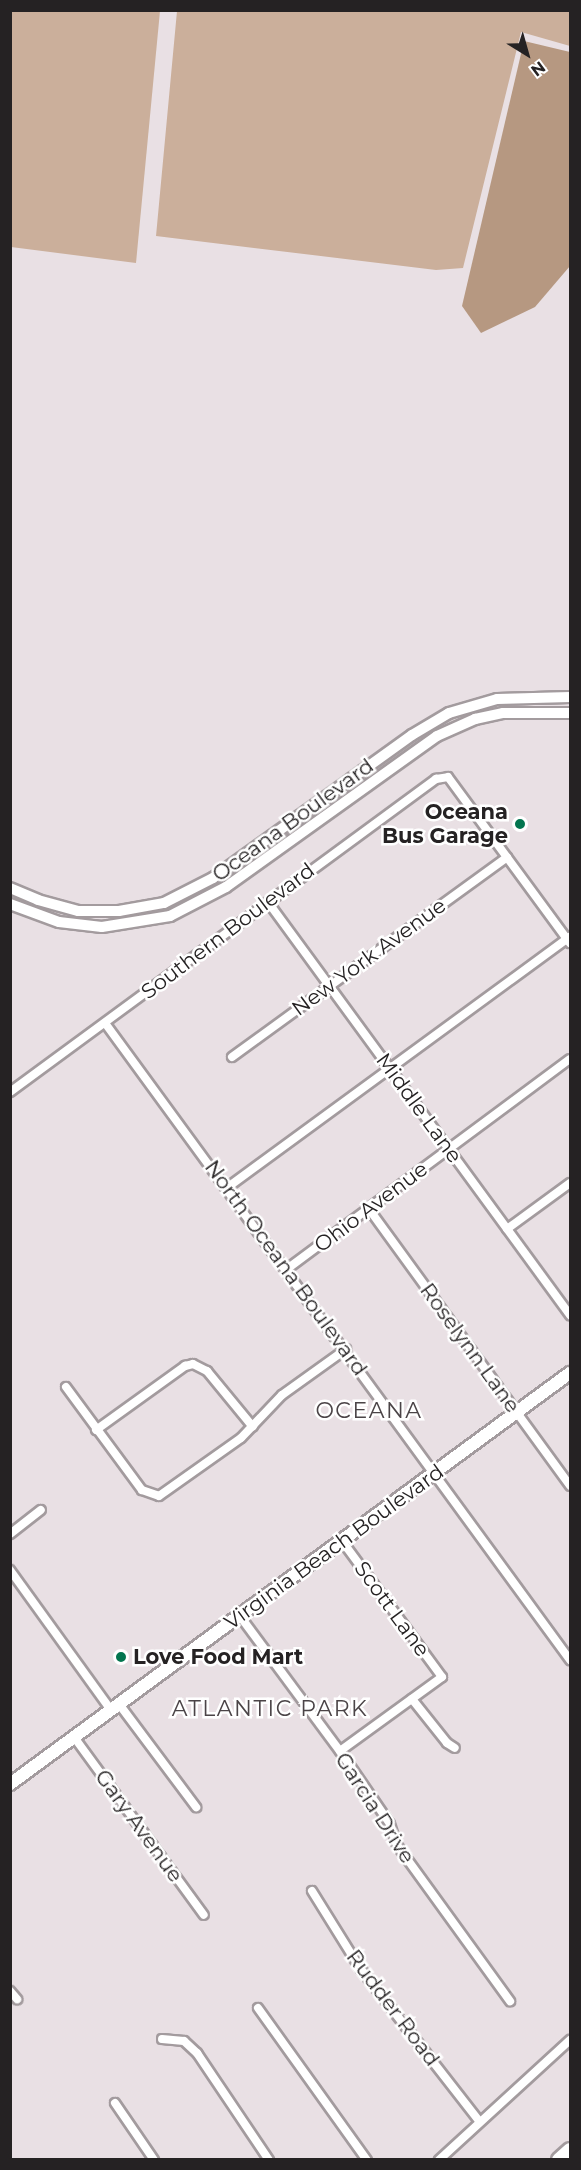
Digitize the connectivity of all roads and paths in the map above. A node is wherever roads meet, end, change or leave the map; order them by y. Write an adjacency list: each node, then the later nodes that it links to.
1 (570, 697): 7 (main road, Oceana Boulevard)
2 (570, 713): 8 (main road, Oceana Boulevard)
3 (507, 857): 5 (street, Southern Boulevard); 9 (street); 10 (street, New York Avenue)
4 (10, 888): 7 (main road, Oceana Boulevard)
5 (268, 902): 10 (street, Middle Lane); 11 (street, Southern Boulevard)
6 (11, 905): 8 (main road, Oceana Boulevard)
7 (78, 911): 8 (main road)
8 (76, 925)
9 (569, 939): 14 (street)
10 (329, 986): 12 (street, New York Avenue); 14 (street, Middle Lane)
11 (105, 1023): 15 (street, Southern Boulevard); 18 (street, North Oceana Boulevard)
12 (232, 1056)
13 (570, 1059): 16 (street, Ohio Avenue)
14 (390, 1068): 16 (street, Middle Lane); 18 (street)
15 (10, 1092)
16 (448, 1148): 19 (street, Ohio Avenue); 20 (street, Middle Lane)
17 (570, 1183): 20 (street)
18 (228, 1188): 21 (street, North Oceana Boulevard)
19 (369, 1209): 21 (street, Ohio Avenue); 26 (street, Roselynn Lane)
20 (507, 1229): 22 (street, Middle Lane)
21 (287, 1269): 23 (street, North Oceana Boulevard)
22 (570, 1315)
23 (346, 1349): 27 (street); 29 (street, North Oceana Boulevard)
24 (570, 1373): 26 (main road, Virginia Beach Boulevard)
25 (66, 1387): 28 (street)
26 (517, 1413): 29 (main road, Virginia Beach Boulevard); 30 (street, Roselynn Lane)
27 (253, 1427): 28 (street); 28 (street)
28 (96, 1430)
29 (437, 1472): 33 (main road, Virginia Beach Boulevard); 36 (street, North Oceana Boulevard)
30 (570, 1486)
31 (41, 1510): 32 (street)
32 (10, 1533)
33 (342, 1541): 35 (main road, Virginia Beach Boulevard); 37 (street, Scott Lane)
34 (10, 1570): 38 (street)
35 (240, 1616): 38 (main road, Virginia Beach Boulevard); 41 (street, Garcia Drive)
36 (570, 1660)
37 (412, 1698): 40 (street); 41 (street)
38 (115, 1707): 39 (main road, Virginia Beach Boulevard); 43 (street)
39 (74, 1737): 42 (main road, Virginia Beach Boulevard); 45 (street, Gary Avenue)
40 (455, 1748)
41 (340, 1751): 48 (street, Garcia Drive)
42 (10, 1784)
43 (196, 1807)
44 (312, 1891): 53 (street, Rudder Road)
45 (204, 1915)
46 (10, 1991): 47 (street)
47 (17, 1999)
48 (510, 2001)
49 (258, 2008): 57 (street)
50 (162, 2039): 56 (street)
51 (570, 2040): 53 (street)
52 (115, 2103): 55 (street)
53 (480, 2122): 58 (street)
54 (570, 2150): 59 (highway)
55 (154, 2160)
56 (269, 2160)
57 (367, 2160)
58 (439, 2160)
59 (559, 2160)

